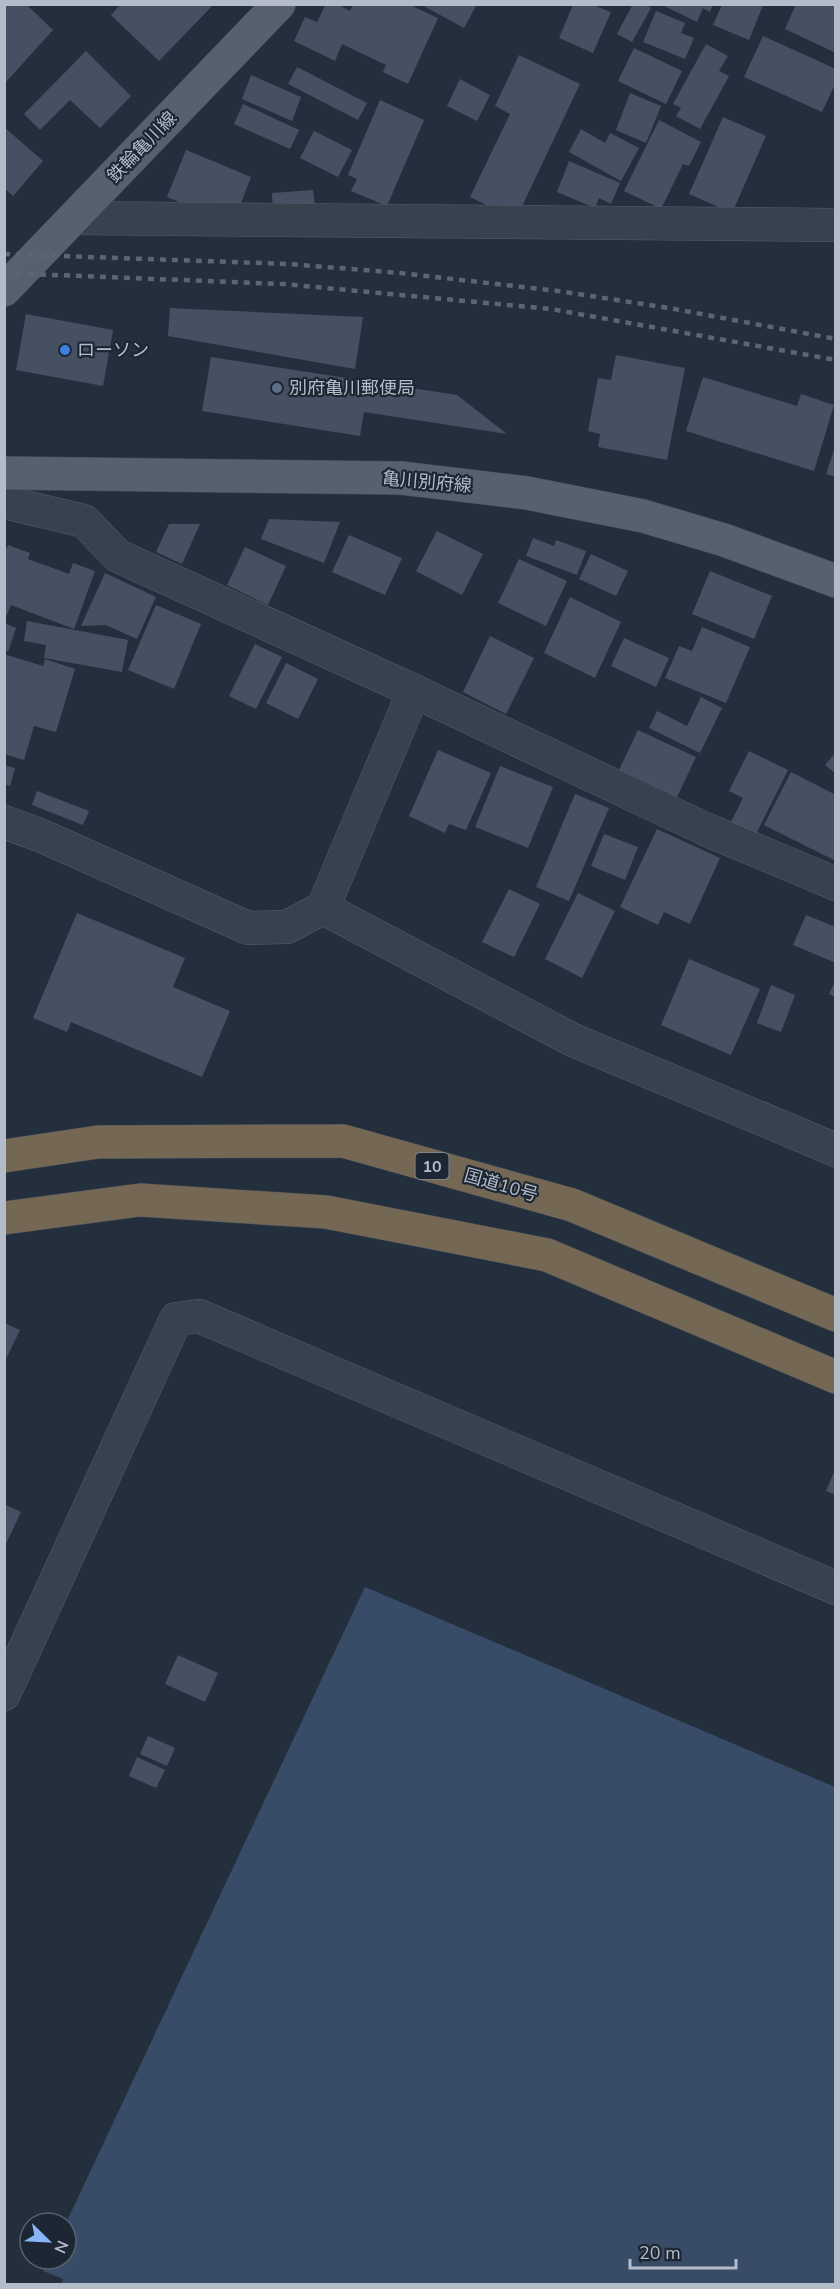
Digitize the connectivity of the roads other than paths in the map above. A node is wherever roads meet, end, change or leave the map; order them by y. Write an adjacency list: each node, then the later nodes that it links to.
1 (279, 4): 2 (main road, 鉄輪亀川線)
2 (74, 218): 3 (street); 4 (main road, 鉄輪亀川線)
3 (836, 225)
4 (4, 290)
5 (4, 473): 7 (main road, 亀川別府線)
6 (4, 502): 8 (street)
7 (836, 581)
8 (414, 691): 10 (street); 11 (street)
9 (4, 822): 11 (street)
10 (836, 884)
11 (323, 909): 12 (street)
12 (836, 1150)
13 (4, 1156): 15 (highway, 国道10号 / 10)
14 (4, 1218): 16 (highway)
15 (836, 1315)
16 (836, 1377)
17 (836, 1588): 18 (street)
18 (4, 1694)

